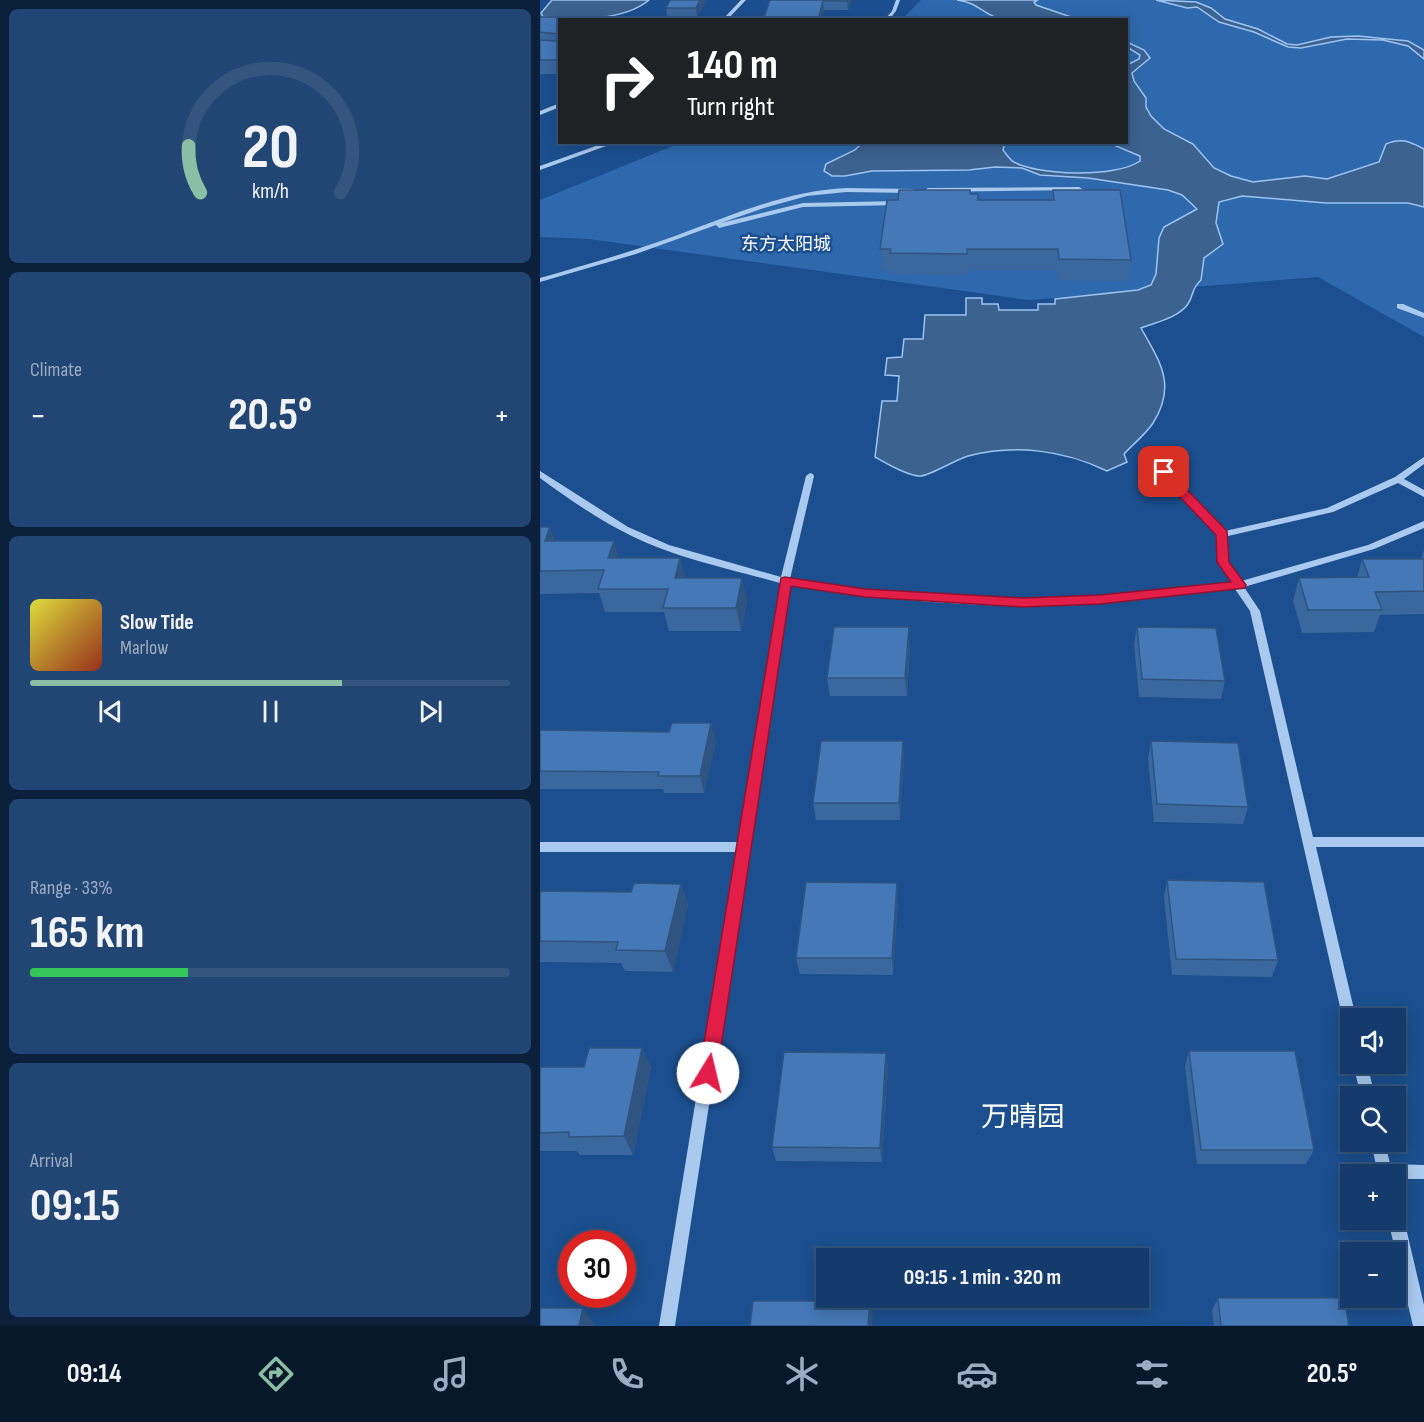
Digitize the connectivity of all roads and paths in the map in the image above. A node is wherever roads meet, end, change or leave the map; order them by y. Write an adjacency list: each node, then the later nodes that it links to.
1 (744, 0): 3 (street)
2 (898, 0): 4 (street)
3 (726, 18)
4 (888, 18)
5 (558, 106): 6 (street)
6 (548, 111): 7 (street); 8 (street)
7 (540, 113)
8 (558, 115)
9 (609, 144): 10 (street)
10 (540, 168)
11 (1079, 189): 13 (street)
12 (908, 203): 13 (street)
13 (698, 230): 14 (street)
14 (540, 280)
15 (1400, 306): 16 (street)
16 (1424, 316)
17 (1424, 460): 21 (street)
18 (1164, 472): 24 (street)
19 (540, 474): 25 (street)
20 (810, 476): 25 (street)
21 (1398, 479): 22 (street); 24 (street)
22 (1424, 494)
23 (1424, 524): 26 (street)
24 (1222, 534): 26 (street)
25 (785, 581): 26 (street); 30 (street)
26 (1240, 585): 27 (street)
27 (1309, 842): 28 (street); 31 (street)
28 (1424, 842)
29 (540, 847): 30 (street)
30 (744, 847): 35 (street)
31 (1347, 1008)
32 (1406, 1172): 33 (street)
33 (1424, 1172)
34 (1399, 1230): 36 (street)
35 (667, 1326)
36 (1421, 1326)

